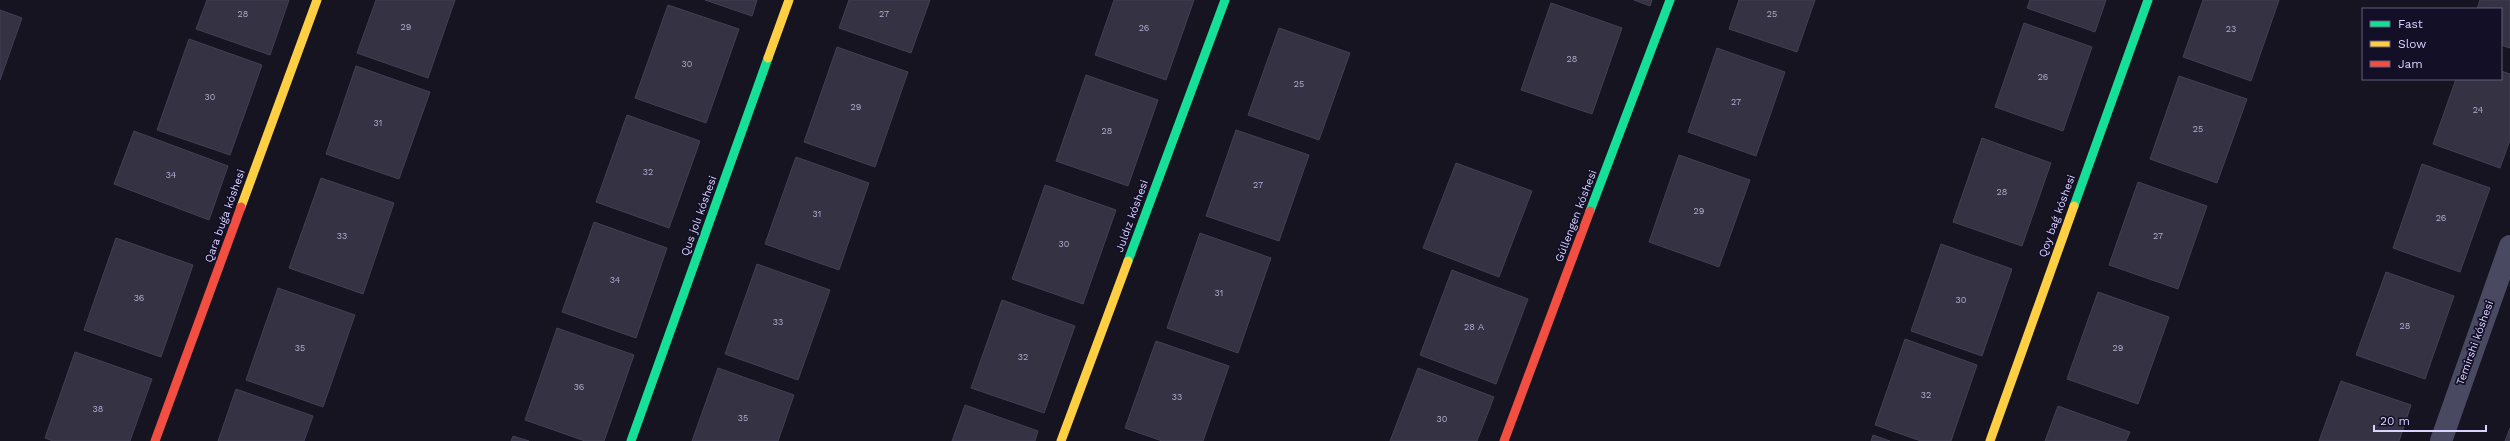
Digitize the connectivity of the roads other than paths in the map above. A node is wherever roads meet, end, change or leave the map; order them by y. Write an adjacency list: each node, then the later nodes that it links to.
1 (317, 0): 7 (street, Qara buǵa kóshesi)
2 (789, 0): 8 (street, Qus jolı kóshesi)
3 (1225, 0): 9 (street, Juldız kóshesi)
4 (1670, 0): 10 (street, Gúllengen kóshesi)
5 (2148, 0): 11 (street, Qoy baǵ kóshesi)
6 (2510, 246): 12 (street, Temirshi kóshesi)
7 (155, 441)
8 (631, 441)
9 (1061, 441)
10 (1504, 441)
11 (1990, 441)
12 (2441, 441)

